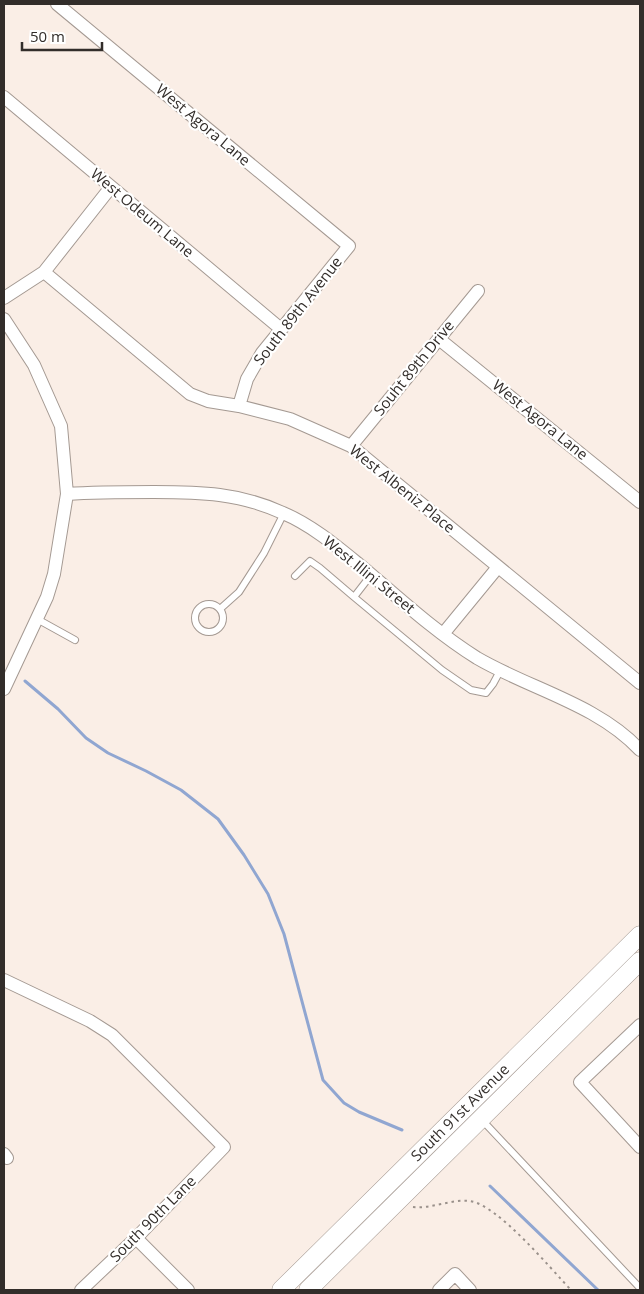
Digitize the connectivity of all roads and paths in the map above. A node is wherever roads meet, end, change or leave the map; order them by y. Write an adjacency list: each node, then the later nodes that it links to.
1 (57, 4): 4 (street, West Agora Lane)
2 (4, 97): 3 (street, West Odeum Lane)
3 (111, 187): 5 (street); 9 (street, West Odeum Lane)
4 (349, 246): 9 (street, South 89th Avenue)
5 (44, 272): 7 (street); 11 (street, West Albeniz Place)
6 (478, 290): 10 (street, Souht 89th Drive)
7 (4, 298)
8 (4, 319): 13 (street)
9 (281, 330): 11 (street, South 89th Avenue)
10 (439, 338): 12 (street, Souht 89th Drive); 14 (street, West Agora Lane)
11 (239, 406): 12 (street, West Albeniz Place)
12 (351, 446): 16 (street, West Albeniz Place)
13 (67, 494): 15 (street, West Illini Street); 21 (street)
14 (640, 502)
15 (284, 513): 17 (street, West Illini Street); 20 (lane)
16 (498, 566): 22 (street); 25 (street, West Albeniz Place)
17 (372, 575): 19 (lane); 22 (street, West Illini Street)
18 (294, 576): 19 (lane)
19 (354, 597): 24 (lane)
20 (220, 609): 20 (lane)
21 (37, 619): 23 (lane); 26 (street)
22 (443, 634): 24 (street, West Illini Street)
23 (75, 640)
24 (500, 671): 27 (street, West Illini Street)
25 (640, 683)
26 (4, 688)
27 (640, 750)
28 (640, 935): 39 (main road, South 91st Avenue)
29 (640, 961): 32 (main road, South 91st Avenue)
30 (4, 980): 35 (street, South 90th Lane)
31 (640, 1025): 33 (street)
32 (481, 1119): 34 (main road, South 91st Avenue); 36 (lane)
33 (640, 1147)
34 (402, 1197): 40 (main road, South 91st Avenue); 43 (path)
35 (136, 1238): 37 (street, South 90th Lane); 38 (street)
36 (640, 1288)
37 (82, 1290)
38 (188, 1290)
39 (281, 1290)
40 (308, 1290)
41 (439, 1290): 42 (street)
42 (470, 1290)
43 (571, 1290)

